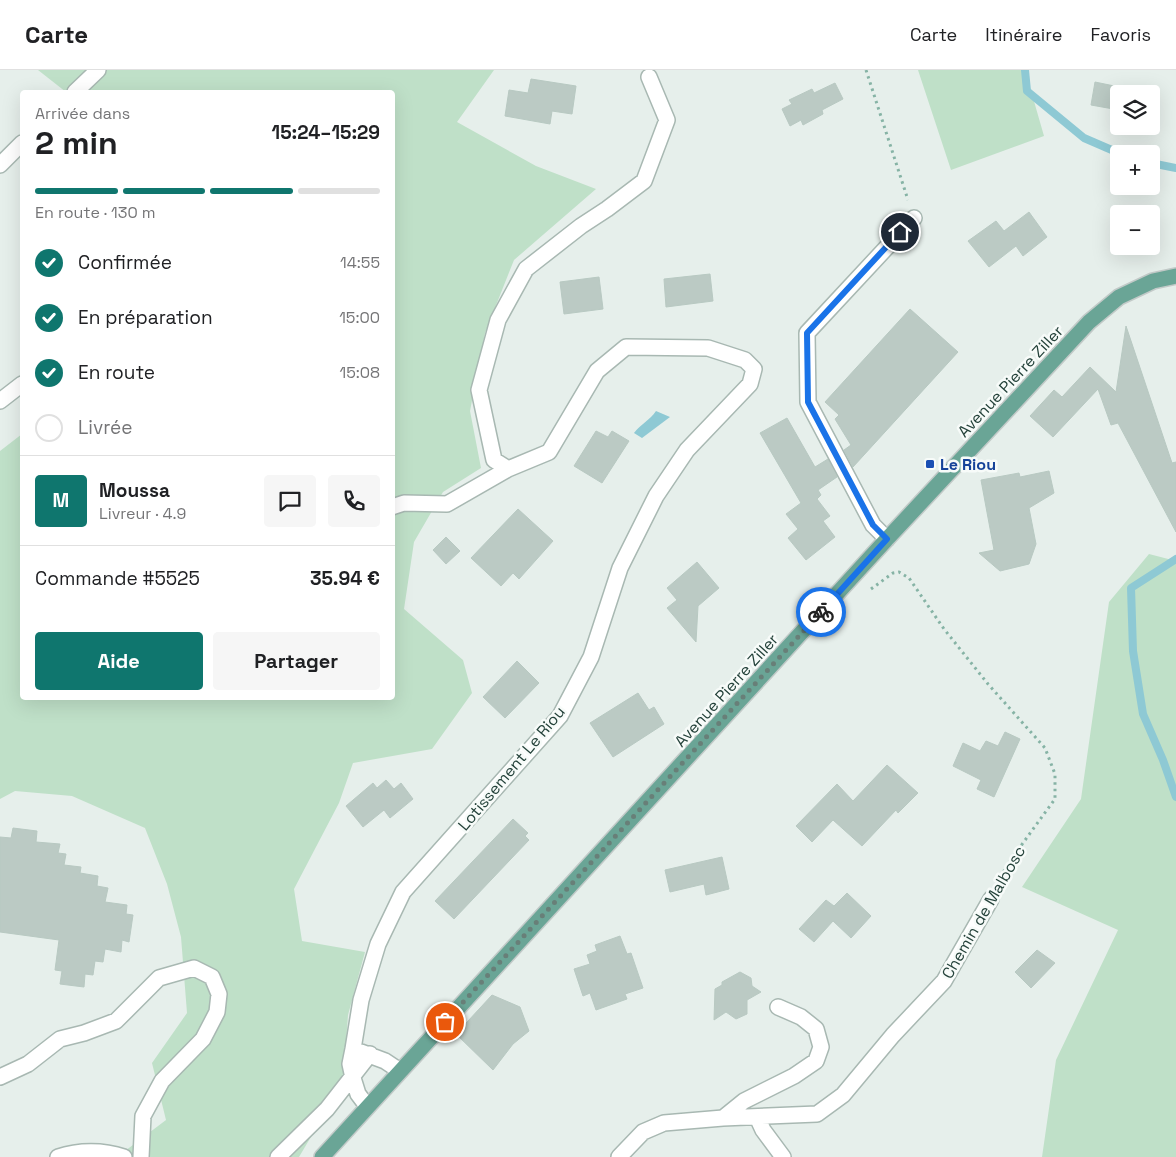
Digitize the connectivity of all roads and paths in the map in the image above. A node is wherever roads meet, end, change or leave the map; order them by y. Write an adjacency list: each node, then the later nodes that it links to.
1 (98, 70): 4 (street)
2 (866, 70): 7 (path)
3 (649, 77): 11 (street)
4 (77, 90)
5 (20, 145): 6 (street)
6 (0, 165)
7 (914, 218): 13 (street)
8 (1176, 276): 13 (main road, Avenue Pierre Ziller)
9 (20, 386): 10 (street)
10 (0, 401)
11 (508, 469): 12 (street); 17 (street, Lotissement Le Riou)
12 (395, 506)
13 (887, 539): 14 (main road, Avenue Pierre Ziller)
14 (852, 578): 15 (path, Chemin de Malbosc); 19 (main road, Avenue Pierre Ziller)
15 (991, 899): 23 (street, Chemin de Malbosc)
16 (778, 1007): 24 (street)
17 (352, 1049): 18 (street); 21 (street)
18 (370, 1054): 19 (street); 21 (street)
19 (400, 1071): 22 (main road, Avenue Pierre Ziller)
20 (0, 1077): 27 (street)
21 (353, 1078): 22 (street); 28 (street)
22 (367, 1106): 29 (main road, Avenue Pierre Ziller)
23 (757, 1117): 24 (street, Chemin de Malbosc); 31 (street)
24 (723, 1118): 30 (street, Chemin de Malbosc)
25 (58, 1157): 26 (street)
26 (124, 1157)
27 (141, 1157)
28 (278, 1157)
29 (322, 1157)
30 (619, 1157)
31 (783, 1157)

